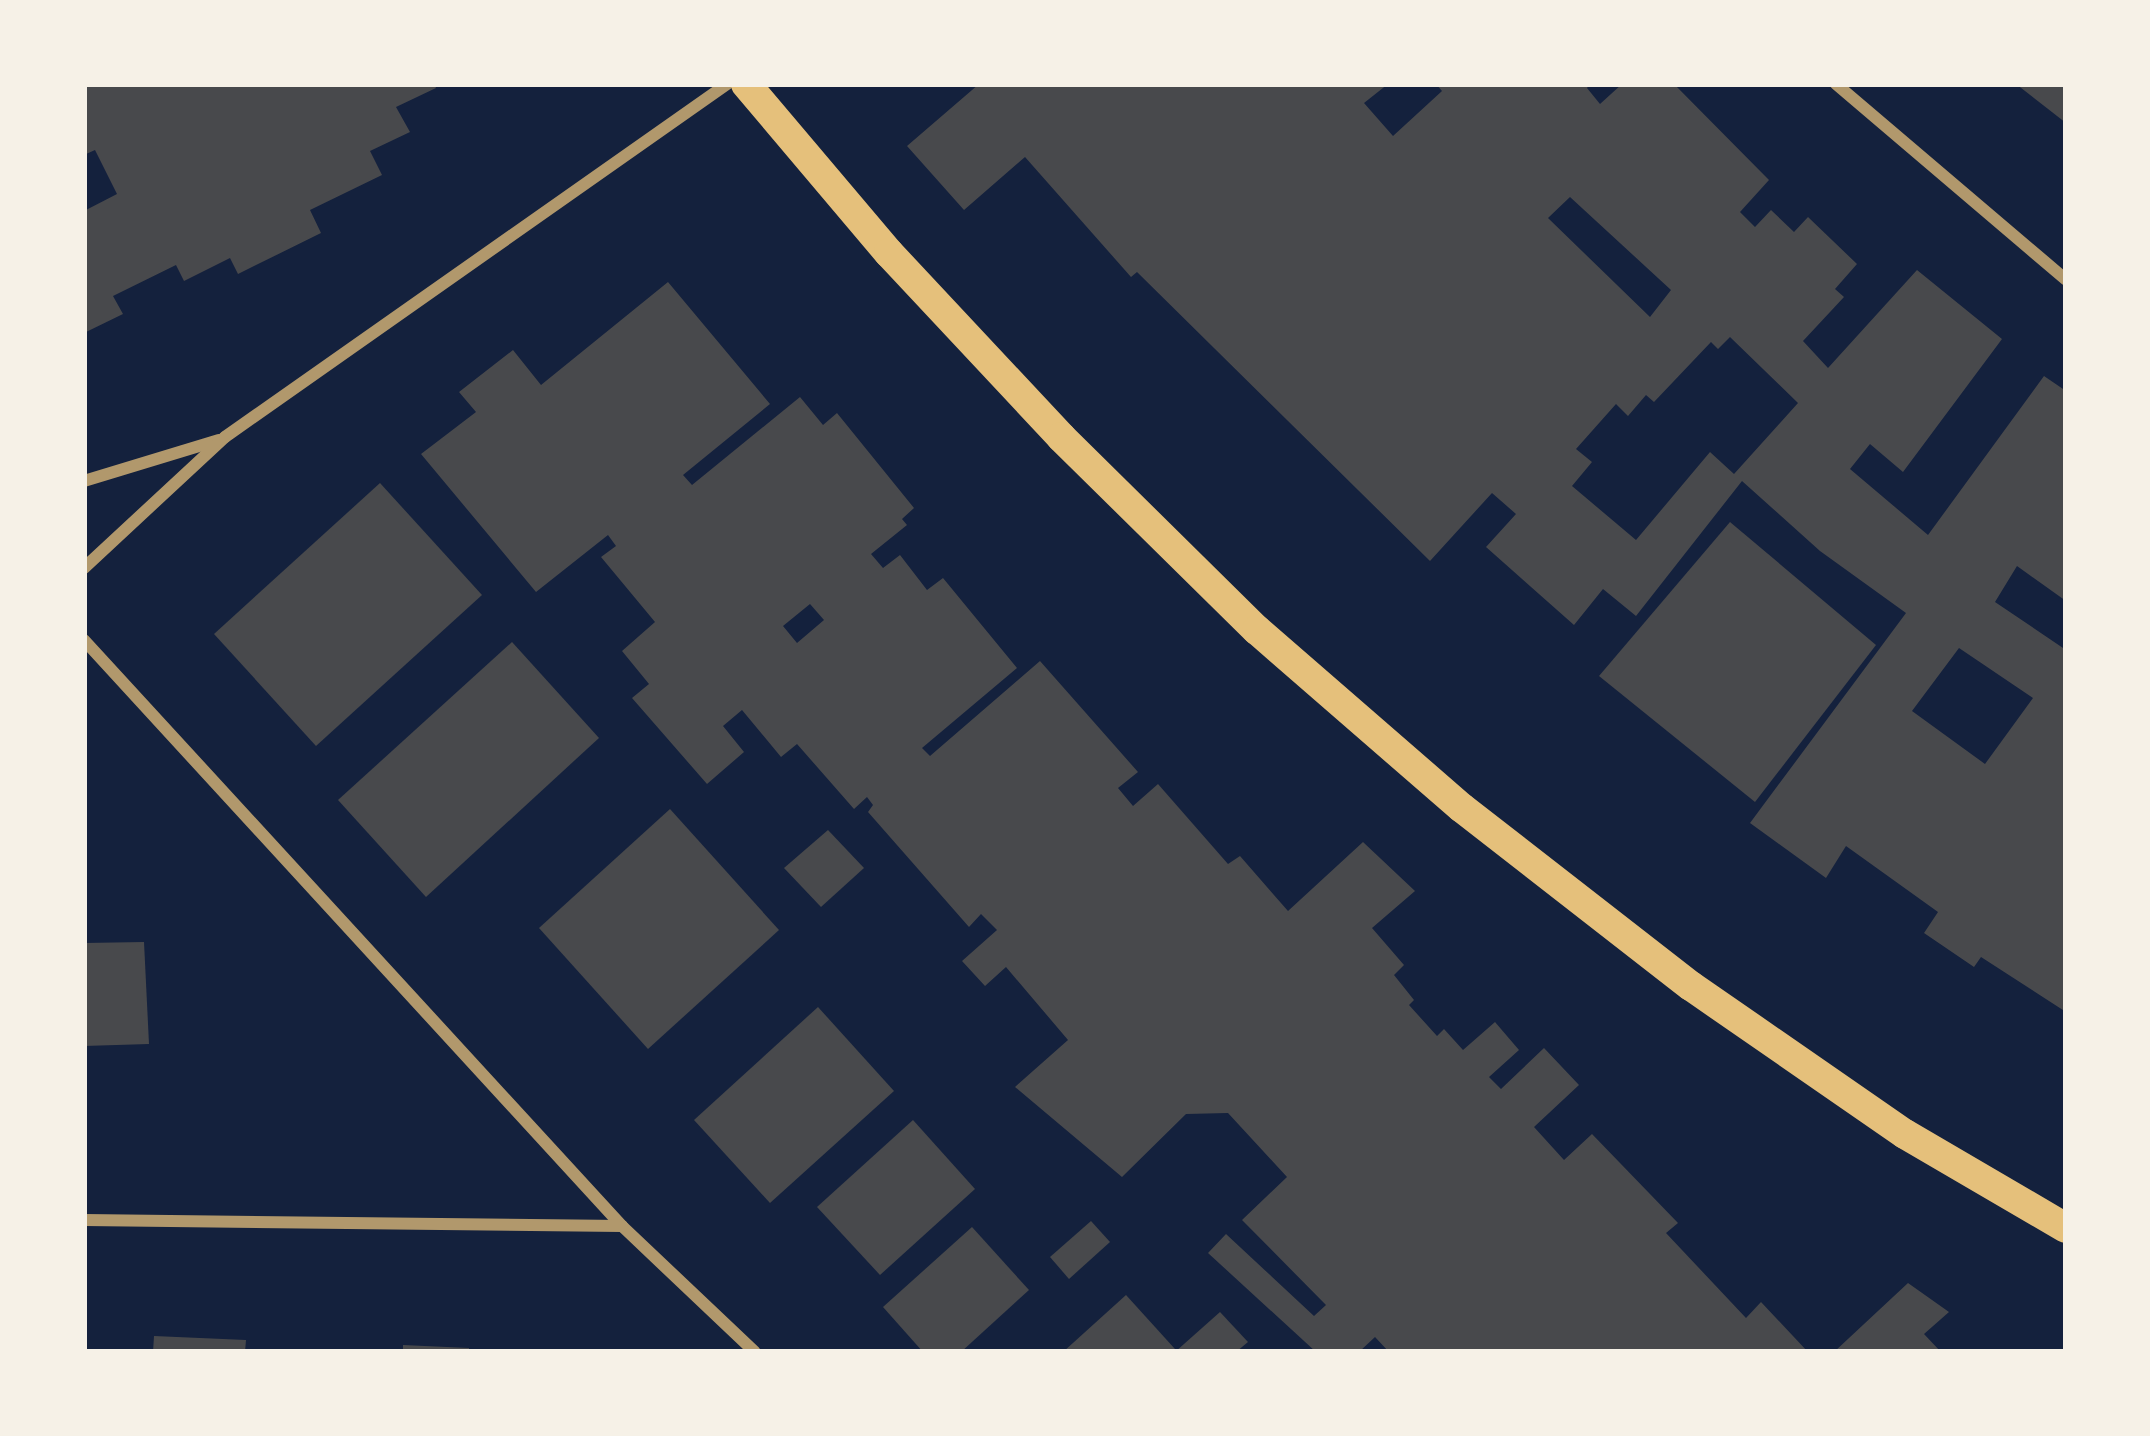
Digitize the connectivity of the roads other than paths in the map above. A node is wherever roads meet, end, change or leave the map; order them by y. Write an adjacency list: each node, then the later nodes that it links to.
1 (727, 84): 5 (street)
2 (746, 84): 11 (main road)
3 (1837, 84): 4 (street)
4 (2066, 280)
5 (226, 437): 6 (street); 7 (street)
6 (84, 481)
7 (84, 568)
8 (84, 640): 10 (street)
9 (84, 1220): 10 (street)
10 (622, 1226): 12 (street)
11 (2066, 1228)
12 (755, 1352)

